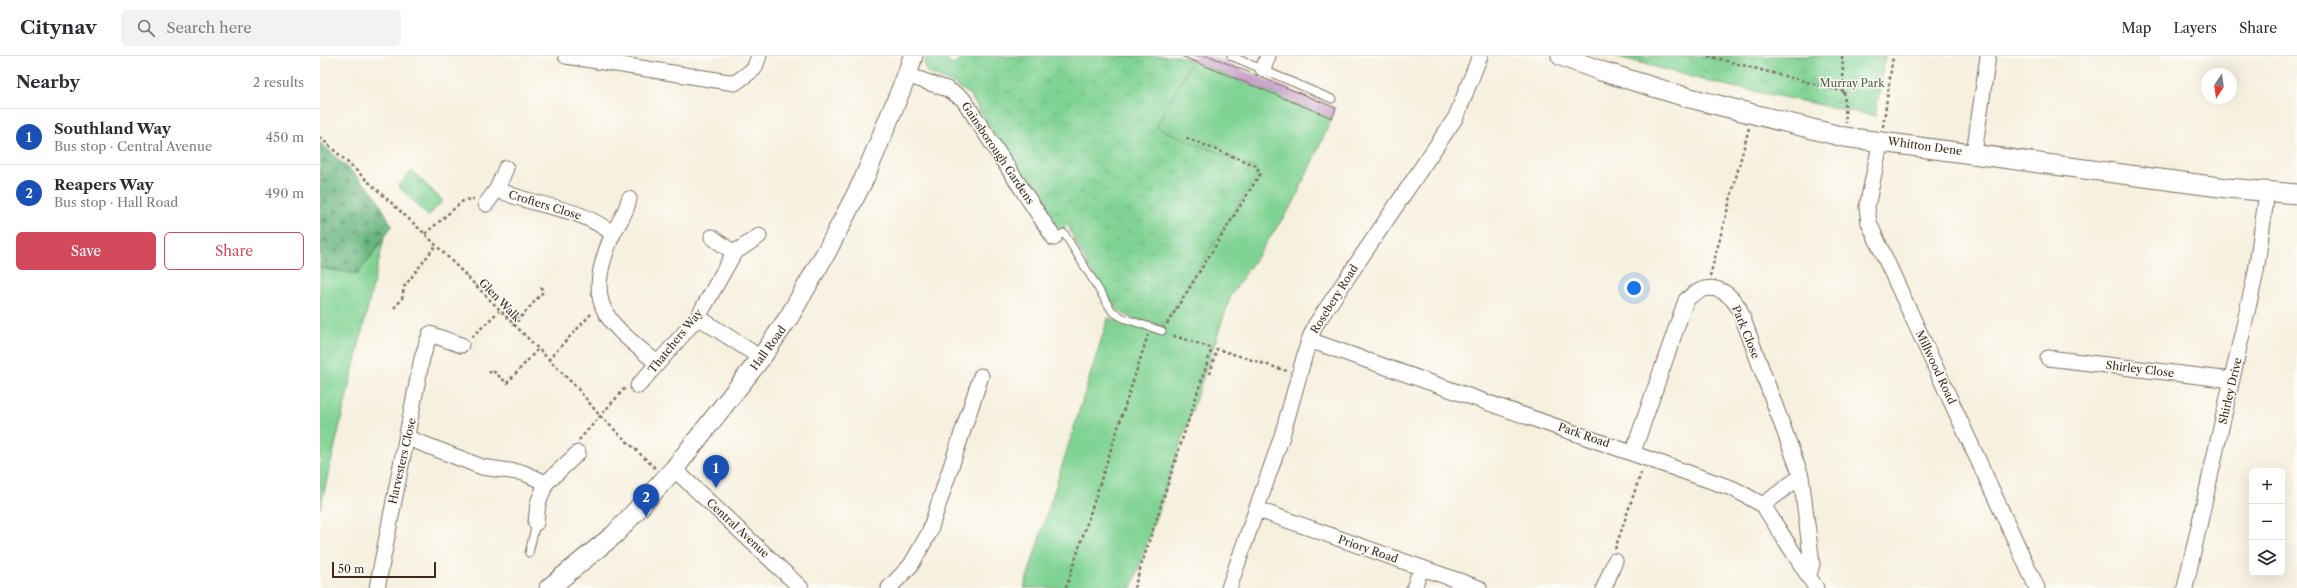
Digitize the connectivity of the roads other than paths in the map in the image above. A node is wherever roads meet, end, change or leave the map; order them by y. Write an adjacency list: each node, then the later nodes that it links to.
1 (566, 56): 2 (street)
2 (759, 56)
3 (913, 56): 9 (street, Hall Road)
4 (1231, 56): 8 (lane)
5 (1480, 56): 26 (street, Rosebery Road)
6 (1561, 56): 11 (street, Whitton Dene)
7 (1988, 56): 12 (street)
8 (1266, 62): 10 (lane)
9 (907, 75): 22 (street, Gainsborough Gardens); 28 (street, Hall Road)
10 (1332, 98)
11 (1881, 140): 12 (street, Whitton Dene); 55 (street, Millwood Road)
12 (1974, 153): 15 (street, Whitton Dene)
13 (506, 168): 14 (street, Crofters Close)
14 (497, 189): 18 (street, Crofters Close); 19 (street, Crofters Close)
15 (2267, 192): 16 (street, Whitton Dene); 32 (street, Shirley Drive)
16 (2297, 194)
17 (629, 200): 19 (street)
18 (486, 204)
19 (613, 234): 30 (street)
20 (759, 236): 23 (street, Thatchers Way)
21 (712, 237): 23 (street)
22 (1054, 238): 25 (lane)
23 (734, 253): 24 (street, Thatchers Way)
24 (698, 316): 28 (street); 30 (street, Thatchers Way)
25 (1163, 330)
26 (1309, 340): 36 (street, Park Road); 41 (street, Rosebery Road)
27 (461, 345): 34 (street, Harvesters Close)
28 (761, 358): 37 (street, Hall Road)
29 (2048, 358): 32 (street, Shirley Close)
30 (657, 363): 33 (street, Thatchers Way)
31 (981, 376): 50 (street)
32 (2232, 380): 56 (street, Shirley Drive)
33 (638, 386)
34 (408, 438): 39 (street); 47 (street, Harvesters Close)
35 (578, 453): 39 (street)
36 (1640, 455): 38 (street, Park Close); 40 (street, Park Road)
37 (670, 473): 48 (street, Hall Road); 49 (street, Central Avenue)
38 (1801, 476): 40 (street); 46 (street, Park Close)
39 (546, 483): 42 (street)
40 (1763, 505): 46 (street, Park Road)
41 (1256, 509): 45 (street, Priory Road); 51 (street, Rosebery Road)
42 (536, 523): 43 (lane)
43 (529, 553)
44 (1615, 561): 54 (street)
45 (1421, 568): 52 (street); 53 (street, Priory Road)
46 (1812, 582)
47 (376, 588)
48 (549, 588)
49 (801, 588)
50 (889, 588)
51 (1229, 588)
52 (1414, 588)
53 (1479, 588)
54 (1604, 588)
55 (2037, 588)
56 (2185, 588)

